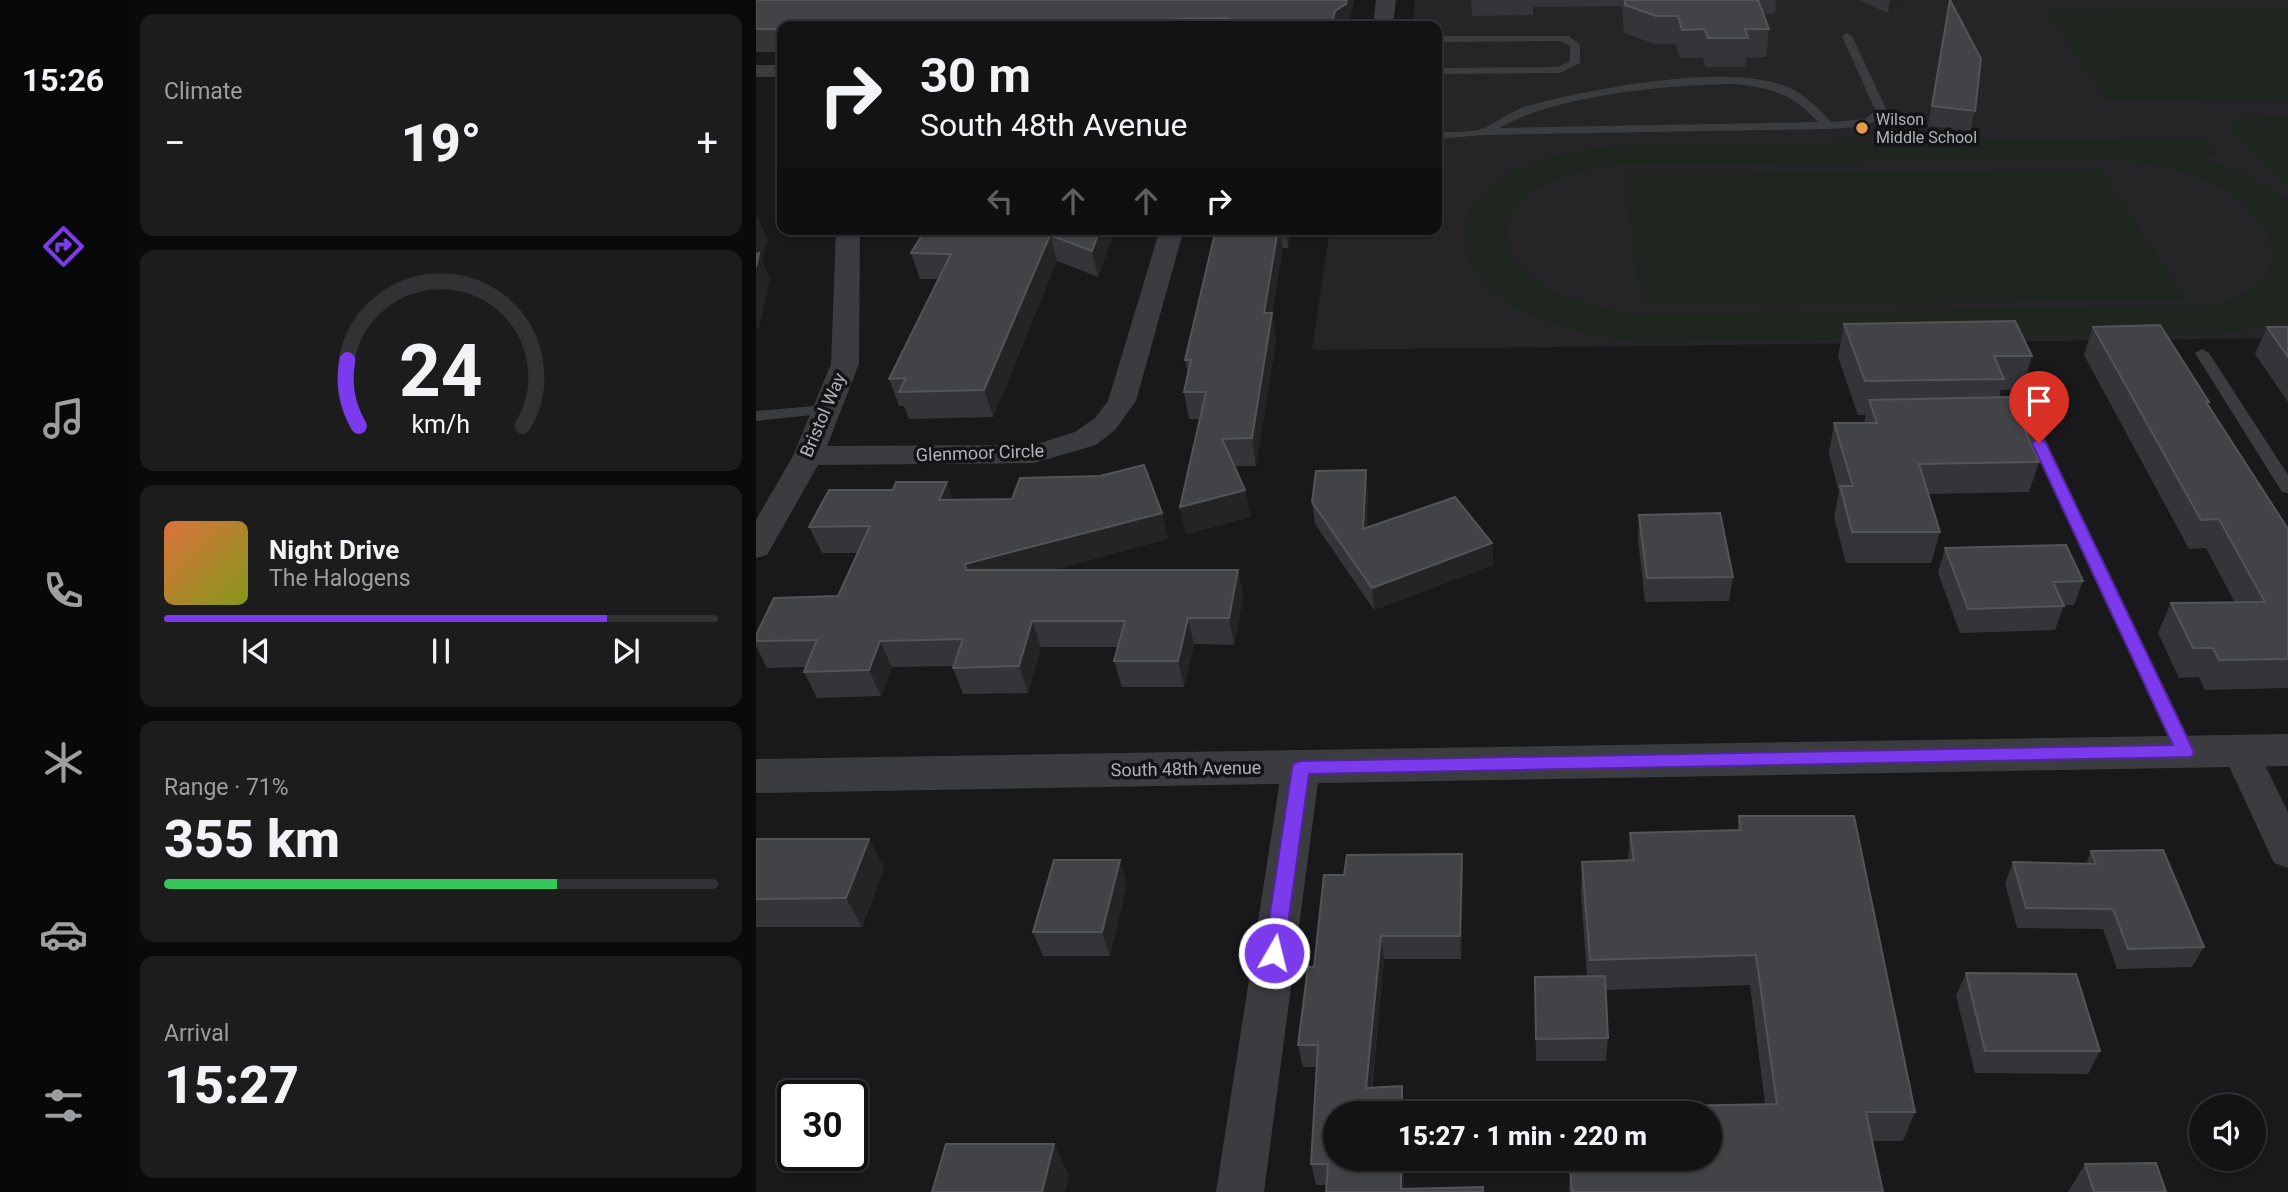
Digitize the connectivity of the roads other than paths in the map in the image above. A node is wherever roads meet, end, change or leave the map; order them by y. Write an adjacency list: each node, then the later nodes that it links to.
1 (1386, 0): 2 (street)
2 (1384, 21)
3 (1847, 36): 8 (lane)
4 (1442, 39): 7 (lane)
5 (756, 71): 6 (street)
6 (777, 71)
7 (1442, 71)
8 (1828, 126): 9 (lane); 9 (lane)
9 (1484, 132): 10 (lane)
10 (1442, 136)
11 (848, 235): 14 (street, Bristol Way)
12 (1170, 235): 17 (street, Glenmoor Circle)
13 (2202, 353): 18 (lane)
14 (826, 410): 15 (lane); 17 (street, Bristol Way)
15 (756, 416)
16 (1975, 421): 22 (lane)
17 (808, 456): 19 (street, Bristol Way)
18 (2288, 488)
19 (756, 547)
20 (2288, 750): 21 (street, South 48th Avenue)
21 (2240, 751): 22 (street, South 48th Avenue); 25 (street)
22 (2185, 752): 23 (street, South 48th Avenue)
23 (1301, 768): 24 (street, South 48th Avenue); 26 (street)
24 (756, 776)
25 (2288, 852)
26 (1240, 1192)

